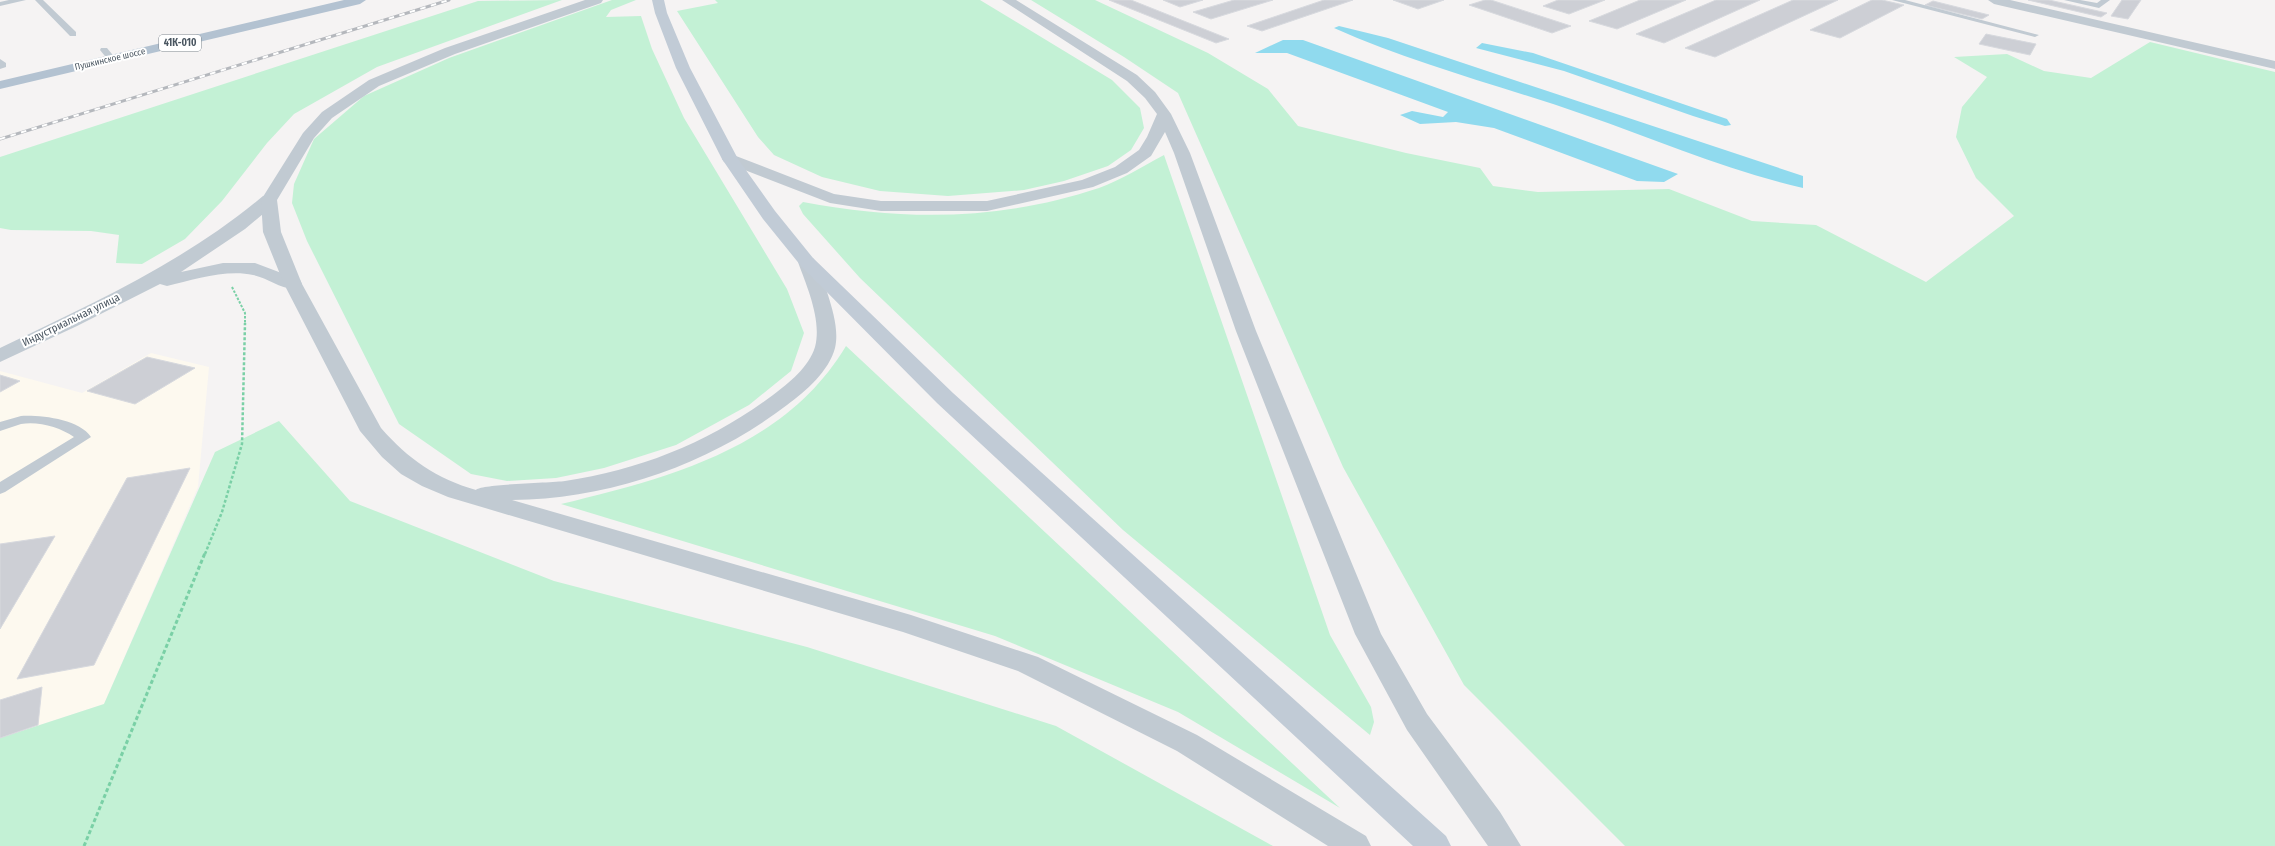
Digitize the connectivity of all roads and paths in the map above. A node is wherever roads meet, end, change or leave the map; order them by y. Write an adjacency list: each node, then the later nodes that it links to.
1 (22, 0): 10 (lane)
2 (39, 0): 12 (lane)
3 (360, 0): 17 (main road, Пушкинское шоссе / 41К-010)
4 (597, 0): 20 (street)
5 (1008, 0): 18 (street)
6 (1896, 0): 13 (lane)
7 (1994, 0): 15 (street)
8 (2068, 0): 9 (lane)
9 (2106, 0)
10 (0, 4)
11 (660, 6): 19 (main road)
12 (73, 34)
13 (2035, 35)
14 (0, 62): 16 (lane)
15 (2275, 65)
16 (0, 66)
17 (0, 85)
18 (1164, 114): 19 (street); 32 (street)
19 (730, 159): 21 (main road)
20 (269, 200): 23 (street); 24 (street)
21 (807, 262): 28 (street); 31 (main road)
22 (223, 269): 23 (street); 24 (street); 29 (path)
23 (293, 284): 28 (street)
24 (143, 285): 25 (street, Индустриальная улица)
25 (0, 356)
26 (0, 427): 27 (lane)
27 (2, 486)
28 (456, 492): 30 (street)
29 (84, 846)
30 (1355, 846)
31 (1435, 846)
32 (1505, 846)

